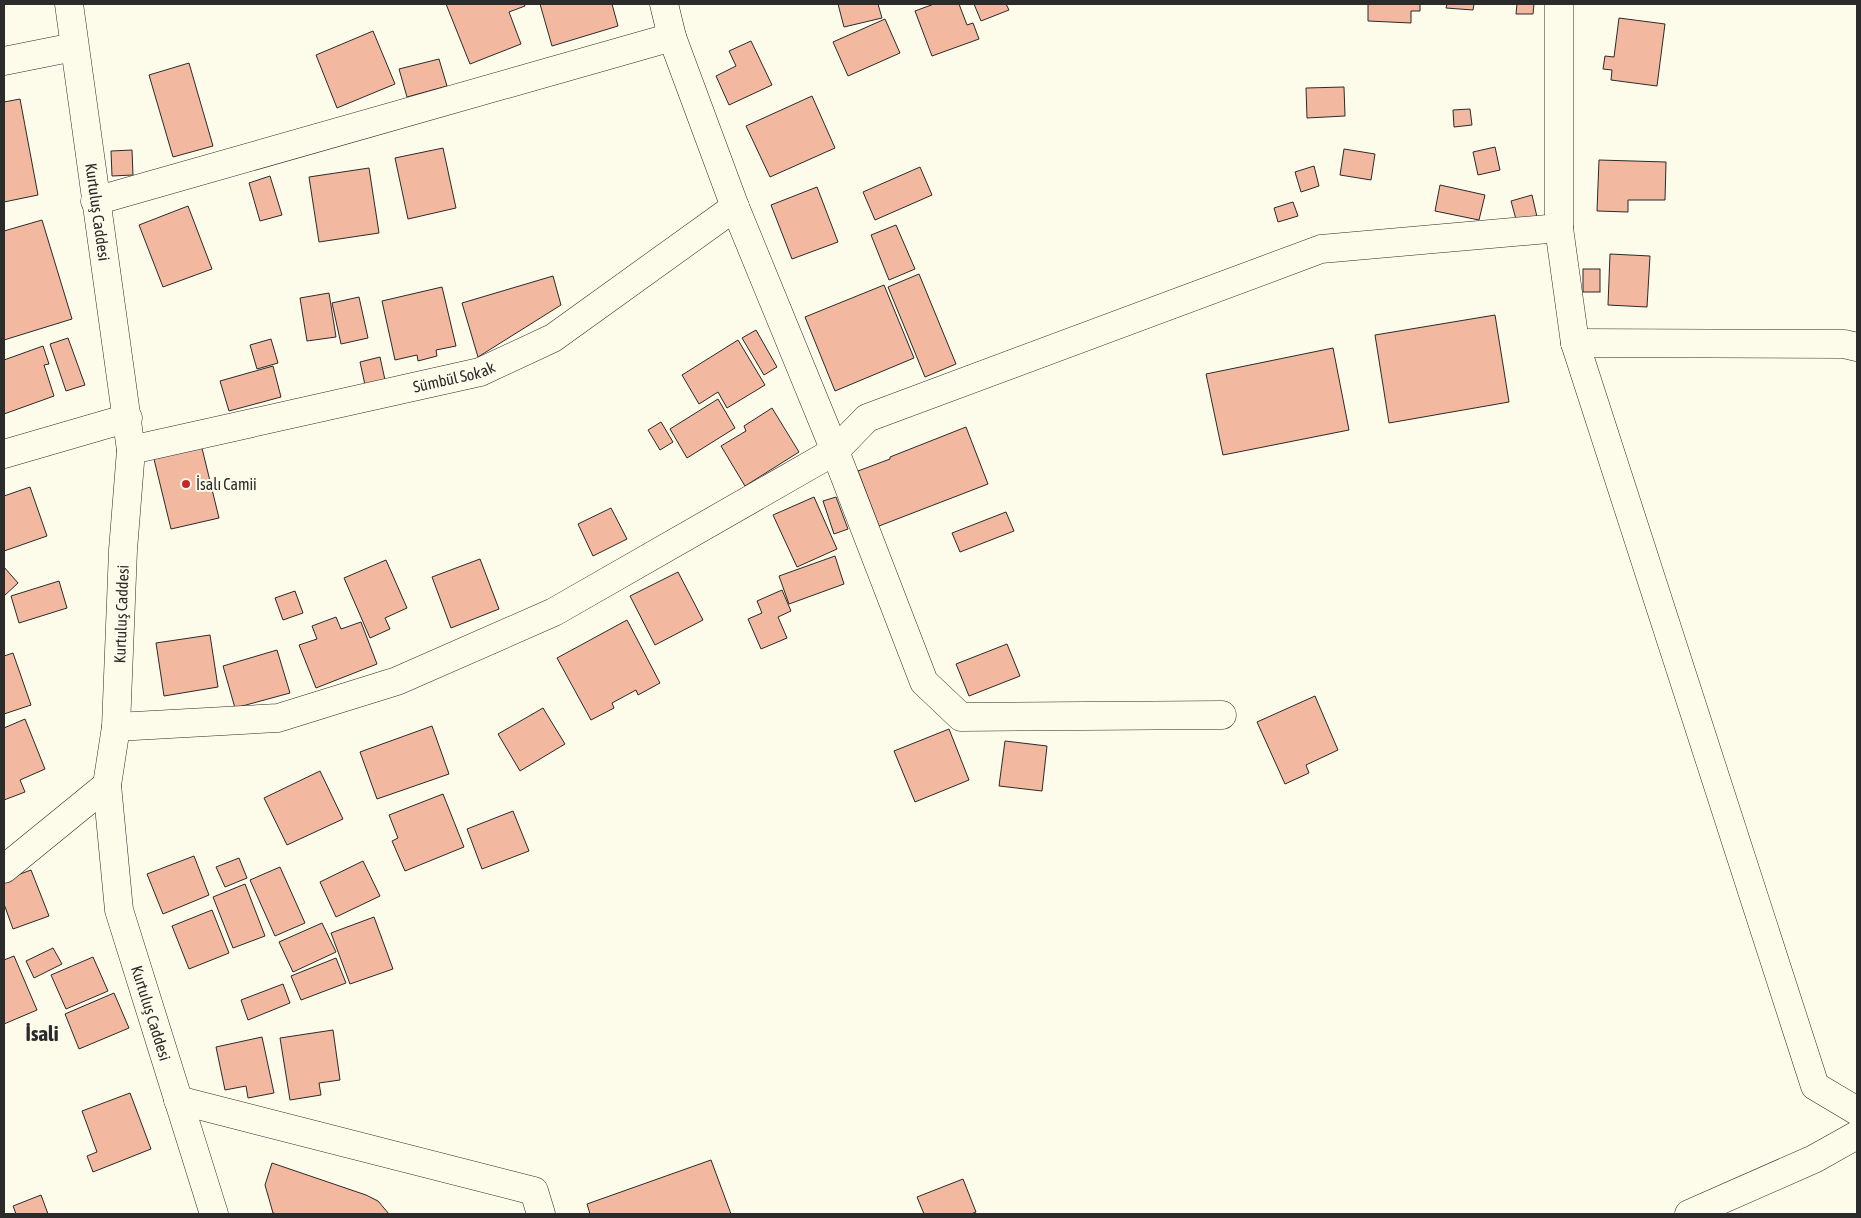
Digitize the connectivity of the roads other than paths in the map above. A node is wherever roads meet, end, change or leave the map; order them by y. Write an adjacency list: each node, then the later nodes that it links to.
1 (69, 4): 5 (street, Kurtuluş Caddesi)
2 (664, 4): 4 (street)
3 (1559, 4): 9 (street)
4 (672, 37): 7 (street); 8 (street)
5 (74, 47): 6 (street); 7 (street, Kurtuluş Caddesi)
6 (4, 61)
7 (95, 201): 12 (street, Kurtuluş Caddesi)
8 (735, 207): 13 (street, Sümbül Sokak); 14 (street)
9 (1559, 228): 10 (street); 14 (street)
10 (1575, 343): 11 (street); 21 (street)
11 (1857, 347)
12 (128, 418): 13 (street, Kurtuluş Caddesi); 15 (street)
13 (131, 450): 17 (street, Kurtuluş Caddesi)
14 (834, 451): 16 (street); 17 (street)
15 (4, 454)
16 (1222, 715)
17 (116, 727): 18 (street, Kurtuluş Caddesi)
18 (108, 785): 19 (street); 20 (street, Kurtuluş Caddesi)
19 (4, 869)
20 (178, 1100): 23 (street, Kurtuluş Caddesi); 24 (street)
21 (1857, 1111)
22 (1857, 1135): 25 (street)
23 (214, 1214)
24 (541, 1214)
25 (1689, 1214)

